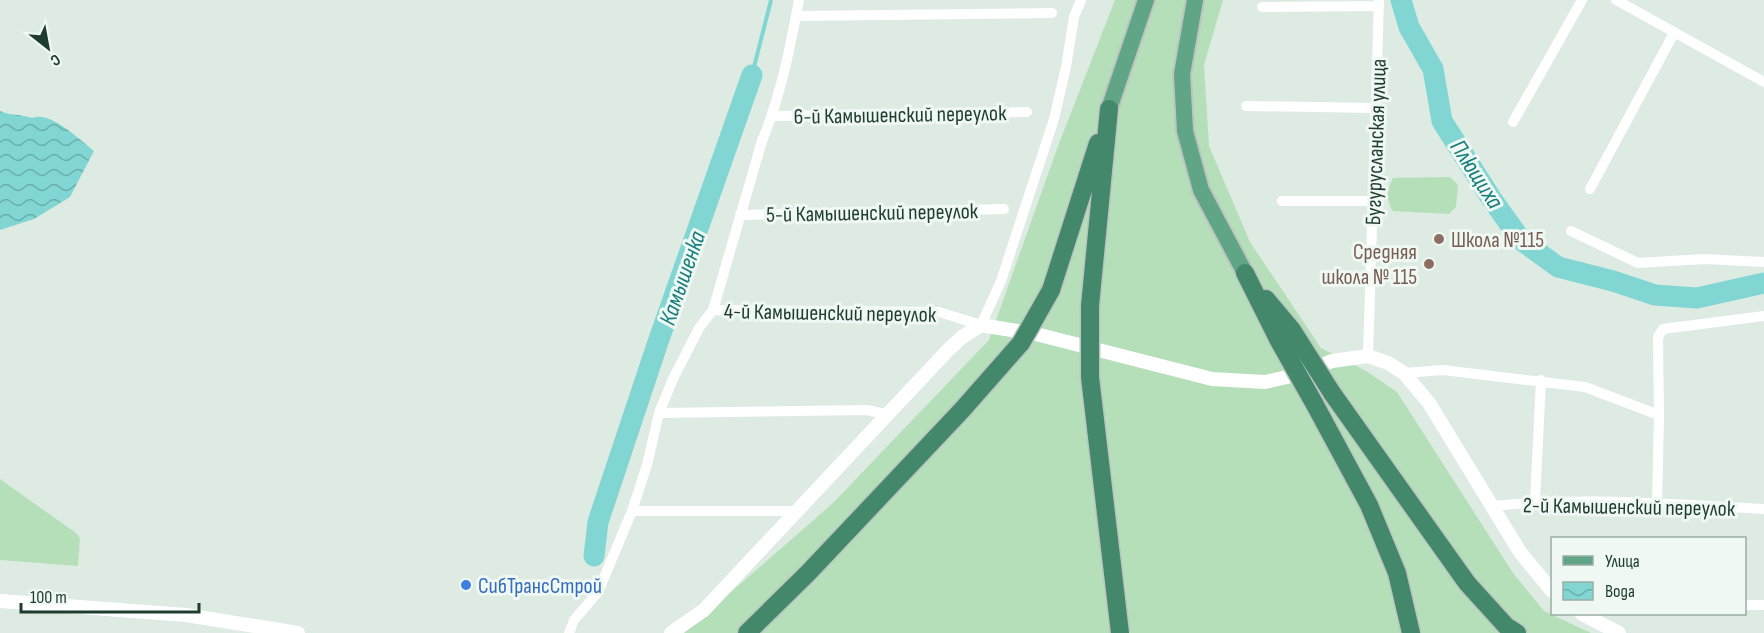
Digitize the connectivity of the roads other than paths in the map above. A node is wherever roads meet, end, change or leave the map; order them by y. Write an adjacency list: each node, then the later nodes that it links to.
1 (799, 0): 10 (street)
2 (1081, 0): 29 (street)
3 (1146, 0): 15 (main road)
4 (1195, 0): 26 (main road)
5 (1582, 0): 18 (street)
6 (1616, 0): 11 (street)
7 (1379, 3): 8 (street); 14 (street, Бугурусланская улица)
8 (1262, 7)
9 (1052, 13): 10 (street)
10 (796, 16): 17 (street)
11 (1674, 33): 12 (street); 19 (street)
12 (1764, 82)
13 (1246, 106): 14 (street)
14 (1376, 108): 21 (street, Бугурусланская улица)
15 (1109, 109): 51 (highway, bridge); 52 (highway, bridge)
16 (1027, 112): 17 (street, 6-й Камышенский переулок)
17 (772, 116): 23 (street)
18 (1513, 122)
19 (1590, 189)
20 (1282, 201): 21 (street)
21 (1373, 201): 31 (street, Бугурусланская улица)
22 (1004, 209): 23 (street, 5-й Камышенский переулок)
23 (740, 215): 27 (street)
24 (1571, 231): 25 (street)
25 (1764, 262)
26 (1245, 273): 30 (highway)
27 (713, 310): 29 (street, 4-й Камышенский переулок); 34 (street)
28 (1764, 316): 36 (street)
29 (981, 325): 31 (street); 35 (street)
30 (1285, 335): 53 (highway, bridge); 54 (highway, bridge)
31 (1368, 356): 32 (street)
32 (1404, 373): 33 (street); 39 (street)
33 (1541, 381): 36 (street); 37 (street)
34 (659, 413): 35 (street); 41 (street)
35 (890, 414): 42 (street)
36 (1659, 415): 38 (street)
37 (1535, 501): 38 (street, 2-й Камышенский переулок); 39 (street, 2-й Камышенский переулок)
38 (1656, 504): 40 (street, 2-й Камышенский переулок)
39 (1494, 506): 43 (street)
40 (1764, 509)
41 (632, 511): 42 (street); 49 (street)
42 (797, 511): 50 (street)
43 (1551, 590)
44 (0, 602): 48 (street)
45 (1746, 605): 46 (street)
46 (1764, 605)
47 (1584, 615): 55 (street)
48 (298, 633)
49 (569, 633)
50 (671, 633)
51 (747, 633)
52 (1120, 633)
53 (1411, 633)
54 (1517, 633)
55 (1619, 633)

